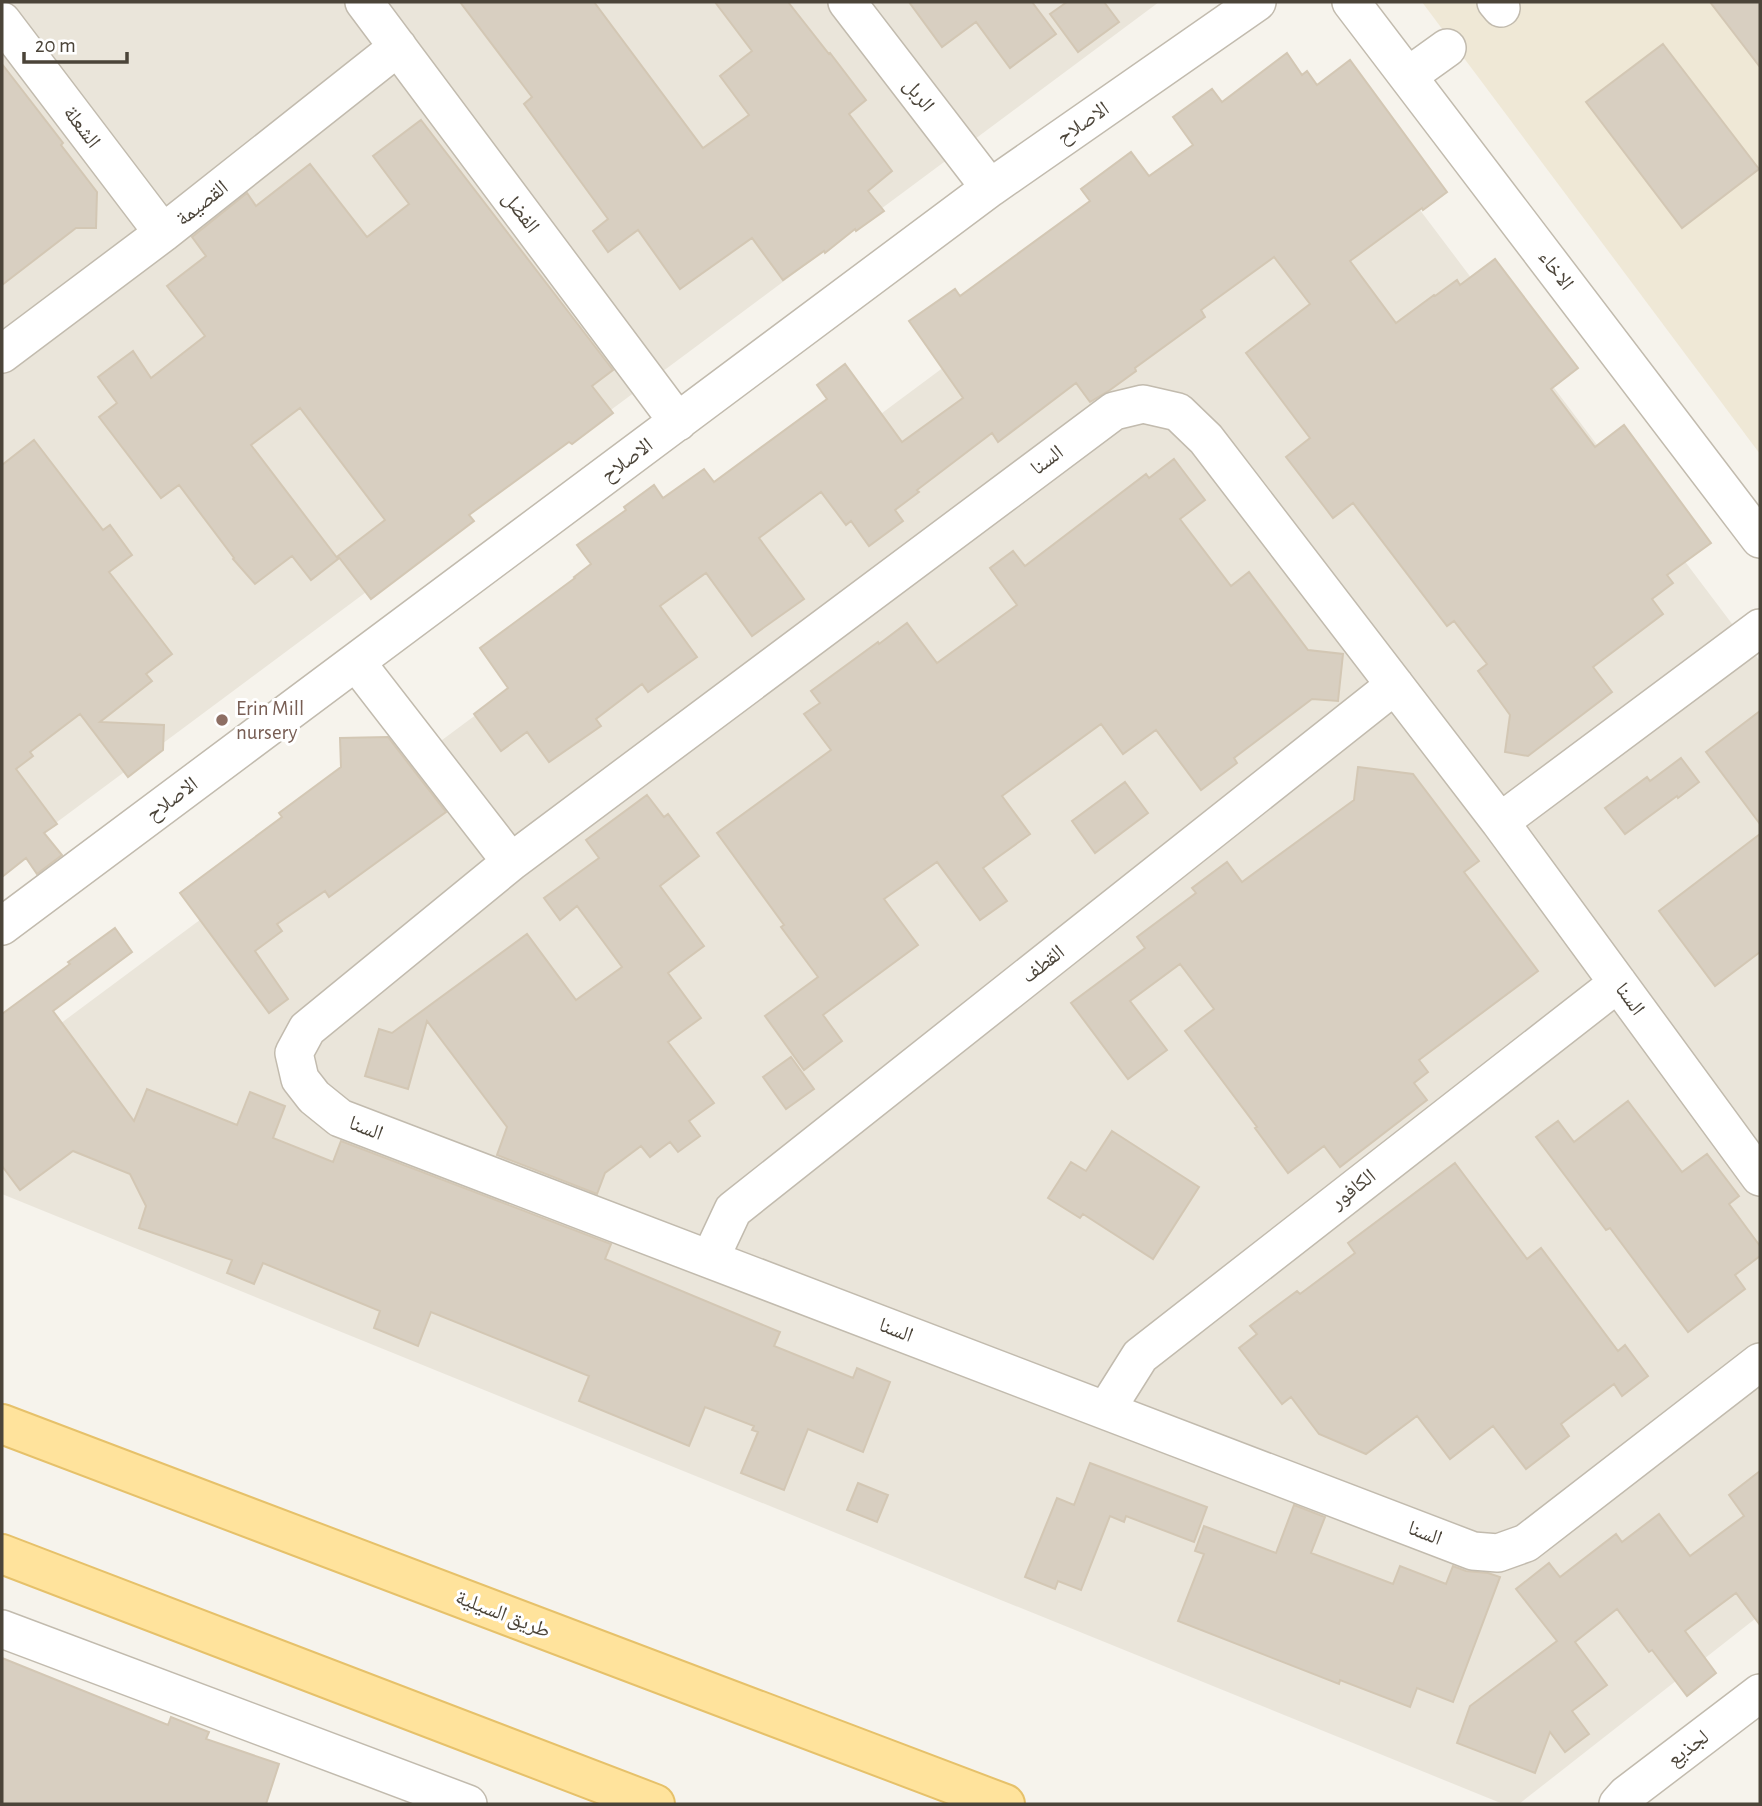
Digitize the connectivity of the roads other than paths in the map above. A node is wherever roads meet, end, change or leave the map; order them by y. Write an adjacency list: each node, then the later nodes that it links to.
1 (364, 2): 6 (street, الفضل)
2 (847, 2): 9 (street, الربل)
3 (1257, 2): 9 (street, الاصلاح)
4 (1351, 2): 8 (street, الاخاء)
5 (2, 21): 10 (street, الشعلة)
6 (398, 47): 10 (street, القصيمة); 12 (street, الفضل)
7 (1447, 48): 8 (street)
8 (1408, 76): 13 (street, الاخاء)
9 (990, 188): 12 (street, الاصلاح)
10 (163, 233): 11 (street, القصيمة)
11 (2, 354)
12 (678, 422): 15 (street, الاصلاح)
13 (1760, 539)
14 (1760, 628): 17 (street)
15 (356, 662): 18 (street); 19 (street, الاصلاح)
16 (1395, 685): 17 (street, السنا); 18 (street, السنا); 22 (street, القطف)
17 (1500, 822): 20 (street, السنا)
18 (511, 862): 22 (street, السنا)
19 (2, 926)
20 (1618, 982): 21 (street, السنا); 24 (street, الكافور)
21 (1760, 1177)
22 (710, 1259): 24 (street, السنا)
23 (1760, 1362): 24 (street, السنا)
24 (1106, 1410)
25 (2, 1424): 31 (main road, طريق السيلية)
26 (2, 1554): 30 (main road)
27 (2, 1629): 29 (street)
28 (1760, 1693): 32 (street, لجذيع)
29 (468, 1804)
30 (655, 1804)
31 (1005, 1804)
32 (1618, 1804)

